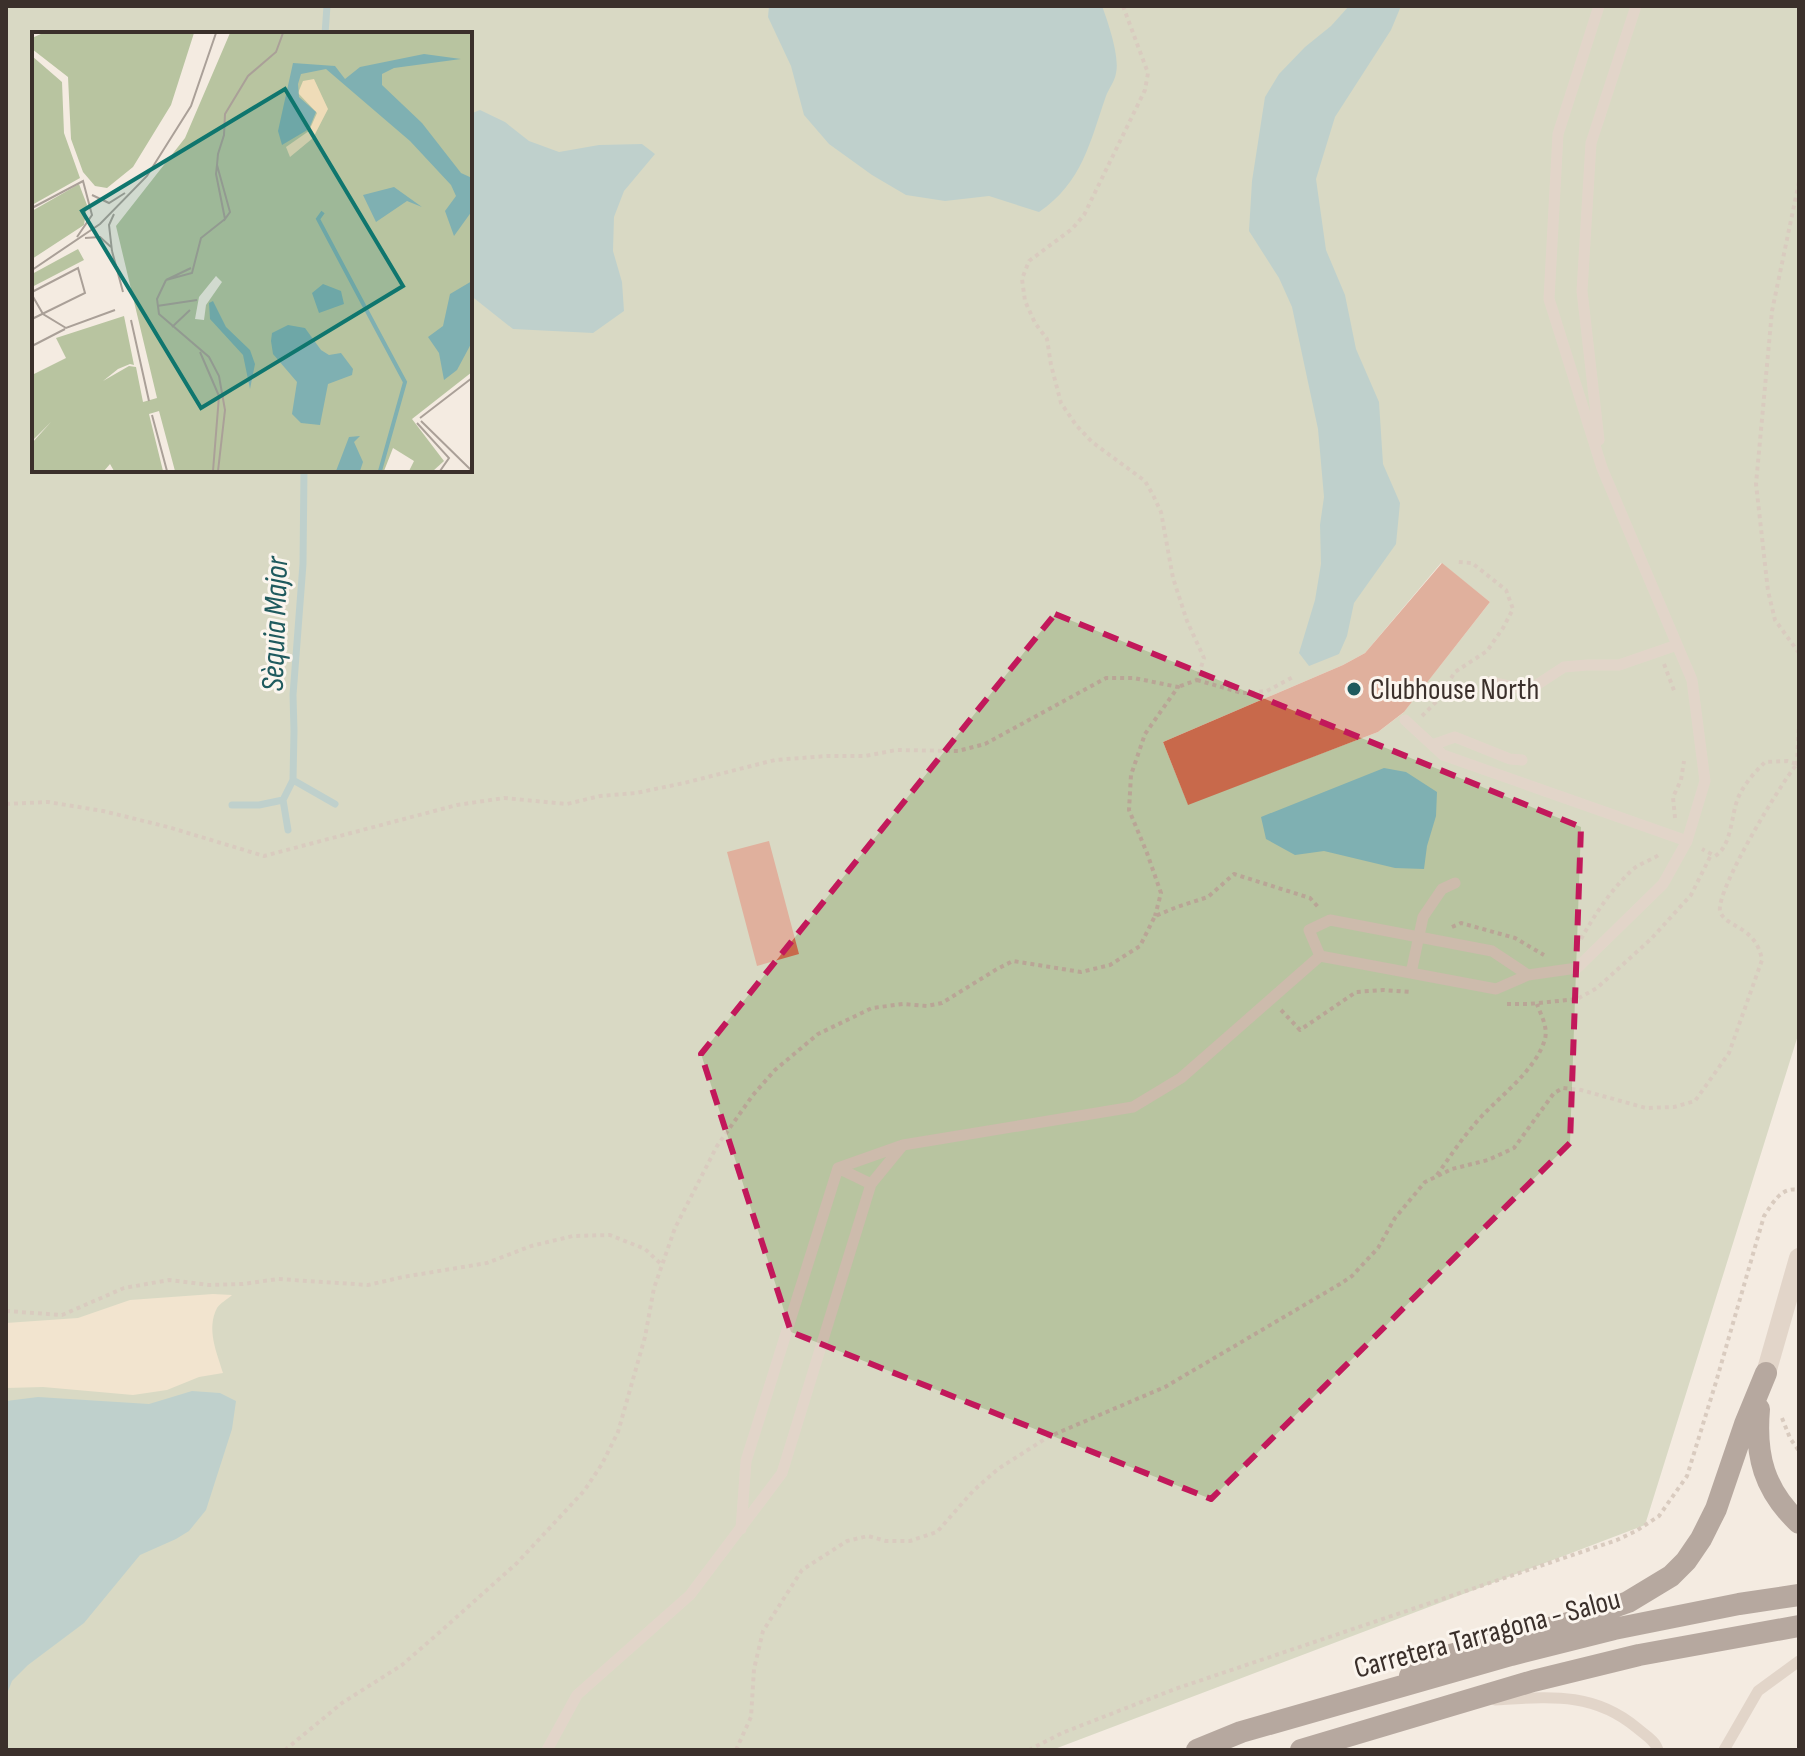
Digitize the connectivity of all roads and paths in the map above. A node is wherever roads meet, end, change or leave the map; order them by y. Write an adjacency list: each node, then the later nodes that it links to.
1 (1123, 6): 11 (path)
2 (1599, 6): 5 (lane)
3 (1636, 6): 5 (lane)
4 (1799, 182): 9 (path)
5 (1602, 468): 7 (lane)
6 (1458, 562): 15 (path)
7 (1677, 645): 8 (lane); 23 (lane)
8 (1659, 651): 12 (lane); 14 (path)
9 (1799, 653)
10 (1293, 677): 11 (path)
11 (1197, 680): 13 (path)
12 (1490, 682)
13 (1178, 687): 21 (path); 25 (path)
14 (1677, 703)
15 (1405, 720): 17 (lane)
16 (1799, 721): 20 (path)
17 (1432, 745): 19 (lane); 22 (lane)
18 (1685, 756): 22 (path)
19 (1522, 760)
20 (1798, 764): 23 (path); 37 (path)
21 (6, 804)
22 (1673, 836): 23 (lane); 29 (path)
23 (1687, 841): 33 (lane)
24 (1455, 883): 27 (lane)
25 (1155, 916): 26 (path); 41 (path)
26 (1330, 920): 27 (lane); 30 (lane)
27 (1417, 937): 28 (lane); 32 (lane)
28 (1434, 940): 31 (path); 33 (lane)
29 (1574, 947)
30 (1320, 956): 32 (lane); 35 (lane)
31 (1555, 957)
32 (1411, 973): 33 (lane)
33 (1528, 975)
34 (1536, 1003): 37 (path)
35 (903, 1145): 36 (lane); 38 (lane)
36 (838, 1168): 38 (lane); 47 (lane)
37 (1436, 1177): 55 (path)
38 (871, 1184): 47 (lane)
39 (1799, 1190): 56 (path)
40 (1799, 1258): 43 (street)
41 (662, 1265): 42 (path); 53 (path)
42 (6, 1311)
43 (1766, 1373): 46 (highway); 51 (highway)
44 (1780, 1413): 45 (path)
45 (1799, 1451)
46 (1799, 1523)
47 (741, 1529): 54 (lane)
48 (1799, 1595): 51 (highway, Carretera Tarragona - Salou)
49 (1799, 1626): 52 (highway, Carretera Tarragona - Salou)
50 (1799, 1661): 60 (lane)
51 (1384, 1691): 57 (highway, Carretera Tarragona - Salou)
52 (1455, 1703): 58 (highway, Carretera Tarragona - Salou); 59 (lane)
53 (285, 1750)
54 (547, 1750)
55 (736, 1750)
56 (1029, 1750)
57 (1197, 1750)
58 (1301, 1750)
59 (1658, 1750)
60 (1724, 1750)

